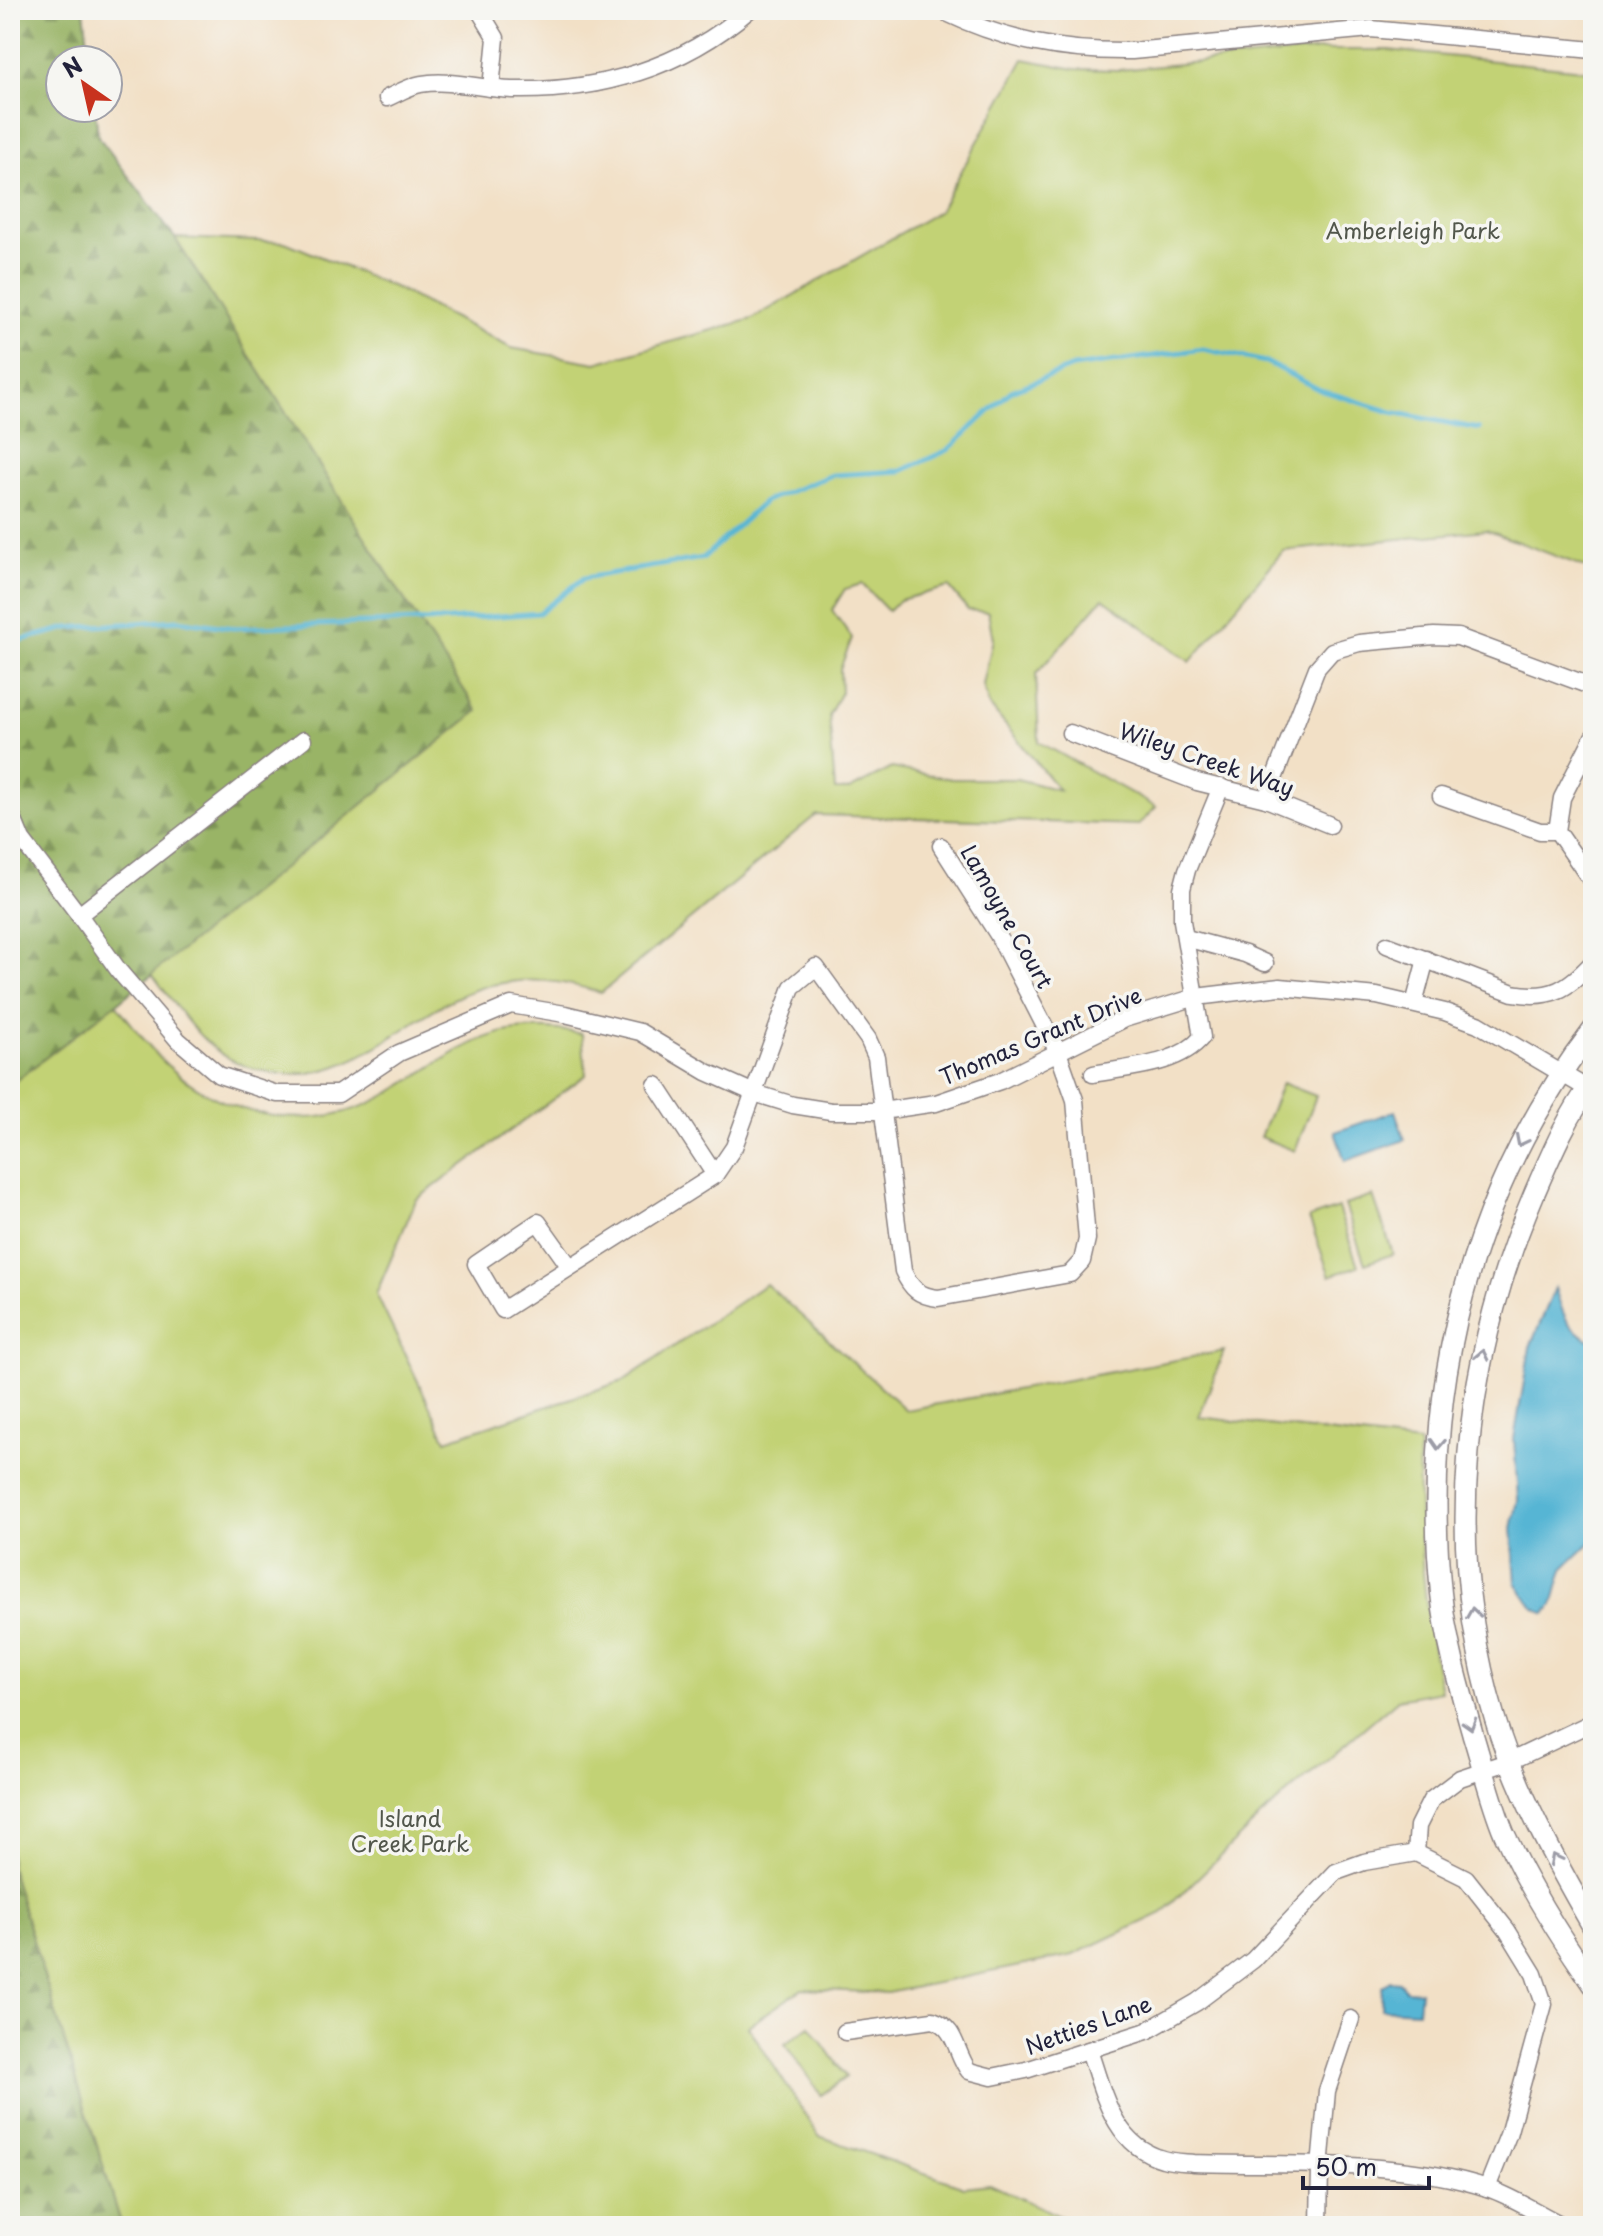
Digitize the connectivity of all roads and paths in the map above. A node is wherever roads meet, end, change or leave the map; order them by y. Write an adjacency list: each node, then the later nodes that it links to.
1 (479, 10): 5 (street)
2 (749, 10): 5 (street)
3 (940, 10): 4 (street)
4 (1593, 50)
5 (491, 88): 6 (street)
6 (387, 98)
7 (1593, 687): 13 (street)
8 (1070, 733): 11 (street, Wiley Creek Way)
9 (1593, 737): 16 (street)
10 (303, 740): 19 (street)
11 (1221, 787): 13 (street, Wiley Creek Way); 20 (street)
12 (1441, 796): 16 (street)
13 (1266, 799): 15 (street, Wiley Creek Way)
14 (10, 811): 19 (street, Thomas Grant Drive)
15 (1330, 825)
16 (1557, 831): 18 (street)
17 (941, 846): 28 (street, Lamoyne Court)
18 (1593, 883)
19 (79, 915): 33 (street, Thomas Grant Drive)
20 (1186, 938): 24 (street); 25 (street)
21 (1387, 945): 22 (street)
22 (1426, 959): 23 (street); 26 (street)
23 (1593, 962)
24 (1265, 963)
25 (1196, 997): 26 (street, Thomas Grant Drive); 28 (street, Thomas Grant Drive); 30 (street)
26 (1414, 1004): 29 (street, Thomas Grant Drive)
27 (1593, 1030): 29 (street)
28 (1058, 1052): 34 (street, Thomas Grant Drive); 34 (street, Lamoyne Court)
29 (1559, 1073): 32 (street, Thomas Grant Drive); 39 (street, one-way to 39)
30 (1093, 1074)
31 (656, 1085): 35 (street)
32 (1591, 1088): 38 (street, one-way to 32)
33 (754, 1093): 34 (street, Thomas Grant Drive); 34 (street); 35 (street)
34 (882, 1111)
35 (715, 1175): 36 (street)
36 (570, 1267): 36 (street)
37 (1593, 1722): 38 (street)
38 (1511, 1761): 39 (street); 41 (street, one-way to 38)
39 (1484, 1771): 40 (street); 42 (street)
40 (1416, 1853): 45 (street, Netties Lane); 47 (street)
41 (1593, 1927)
42 (1593, 1984)
43 (1351, 2019): 46 (street)
44 (845, 2032): 45 (street, Netties Lane)
45 (1089, 2050): 46 (street)
46 (1320, 2167): 47 (street); 48 (street)
47 (1487, 2188): 49 (street)
48 (1319, 2226)
49 (1564, 2226)

